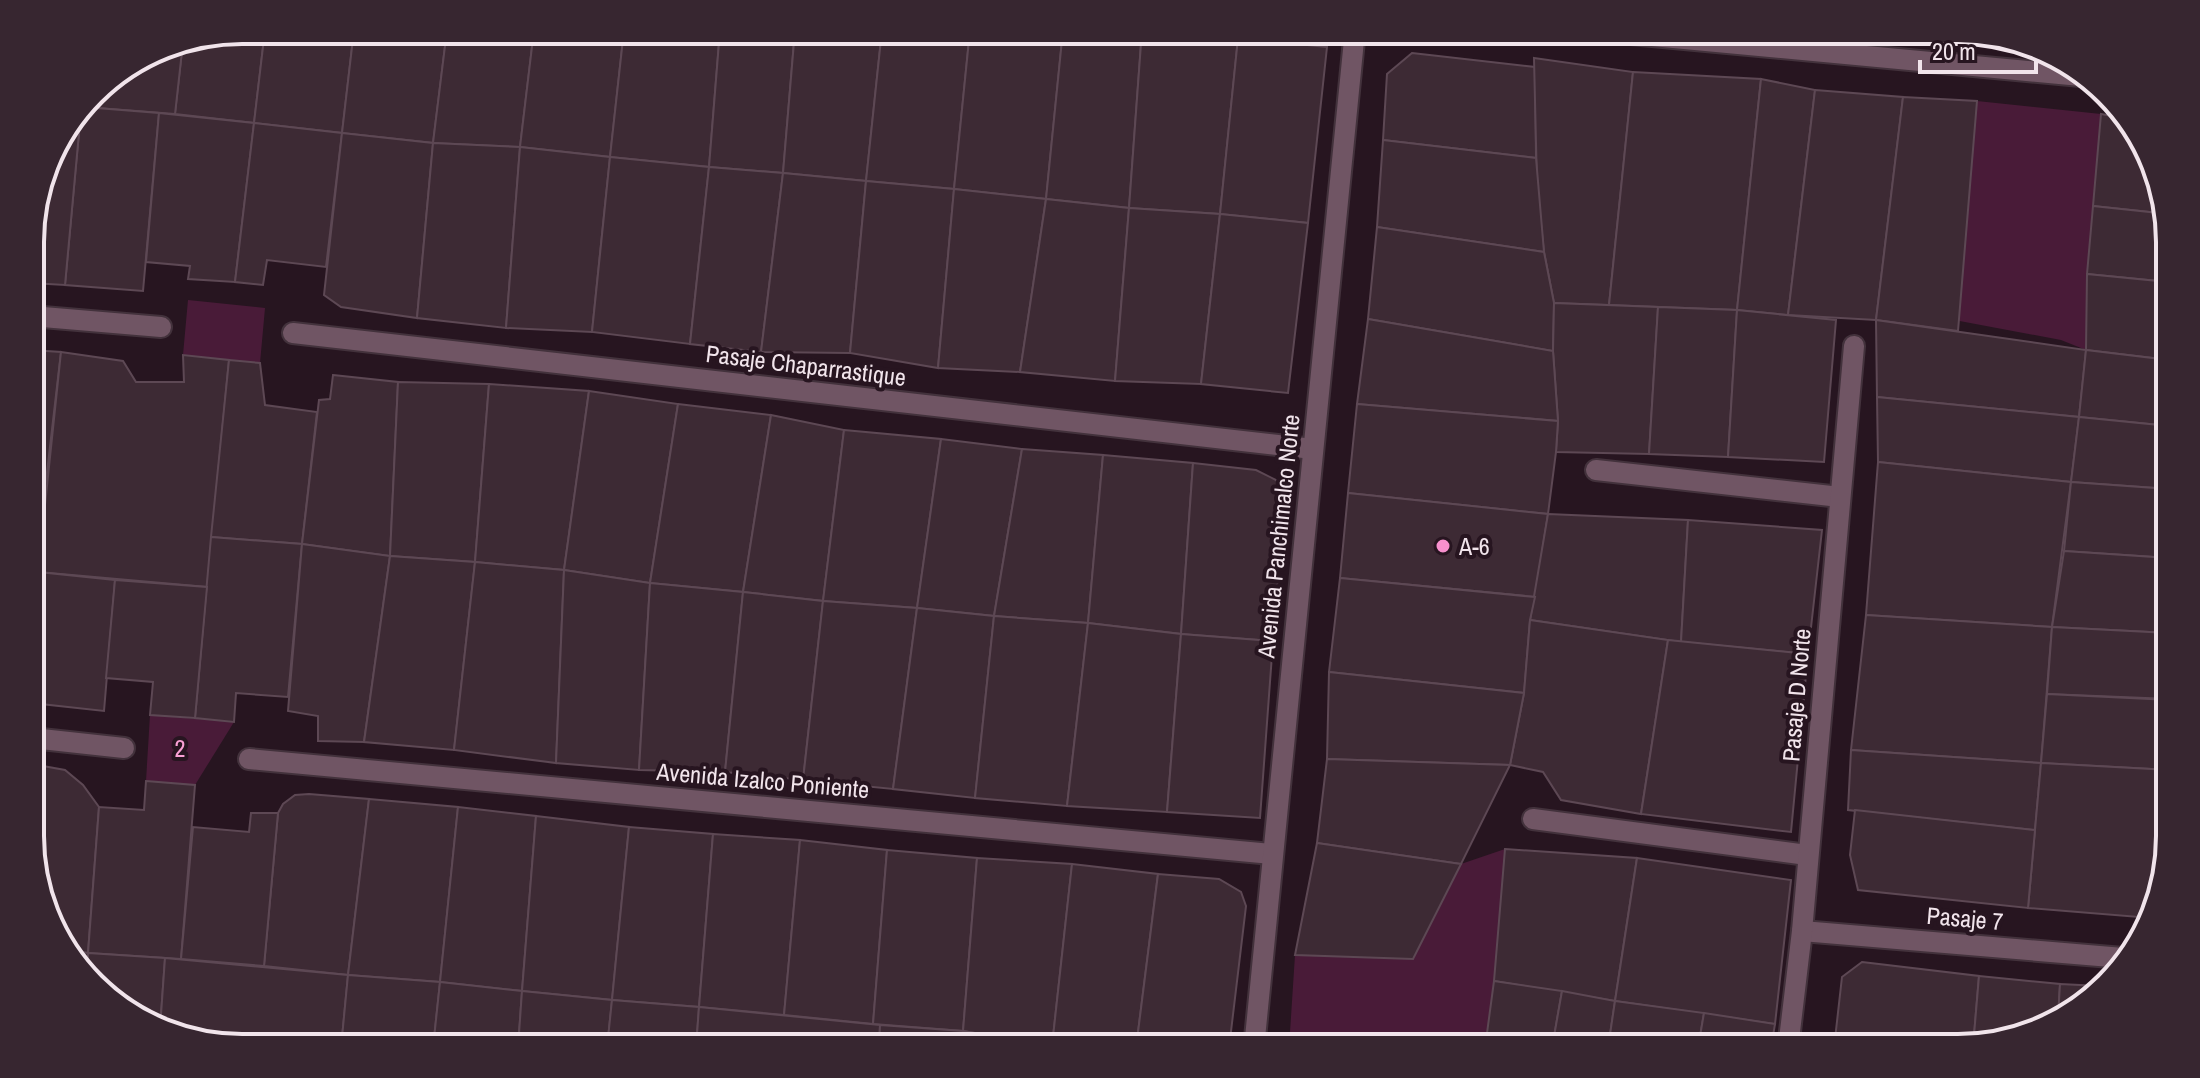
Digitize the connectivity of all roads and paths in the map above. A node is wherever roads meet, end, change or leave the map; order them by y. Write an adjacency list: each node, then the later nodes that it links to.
1 (1354, 44): 8 (street, Avenida Panchimalco Norte)
2 (1738, 44): 3 (street)
3 (2064, 74)
4 (44, 317): 5 (street)
5 (161, 327)
6 (293, 333): 8 (street, Pasaje Chaparrastique)
7 (1854, 346): 10 (street, Pasaje D Norte)
8 (1313, 449): 15 (street, Avenida Panchimalco Norte)
9 (1596, 470): 10 (street)
10 (1840, 497): 16 (street, Pasaje D Norte)
11 (44, 739): 12 (street)
12 (124, 748)
13 (249, 759): 15 (street, Avenida Izalco Poniente)
14 (1533, 819): 16 (street)
15 (1272, 854): 19 (street, Avenida Panchimalco Norte)
16 (1807, 855): 17 (street, Pasaje D Norte)
17 (1802, 931): 18 (street, Pasaje 7); 20 (street, Pasaje D Norte)
18 (2114, 957)
19 (1255, 1034)
20 (1790, 1034)

